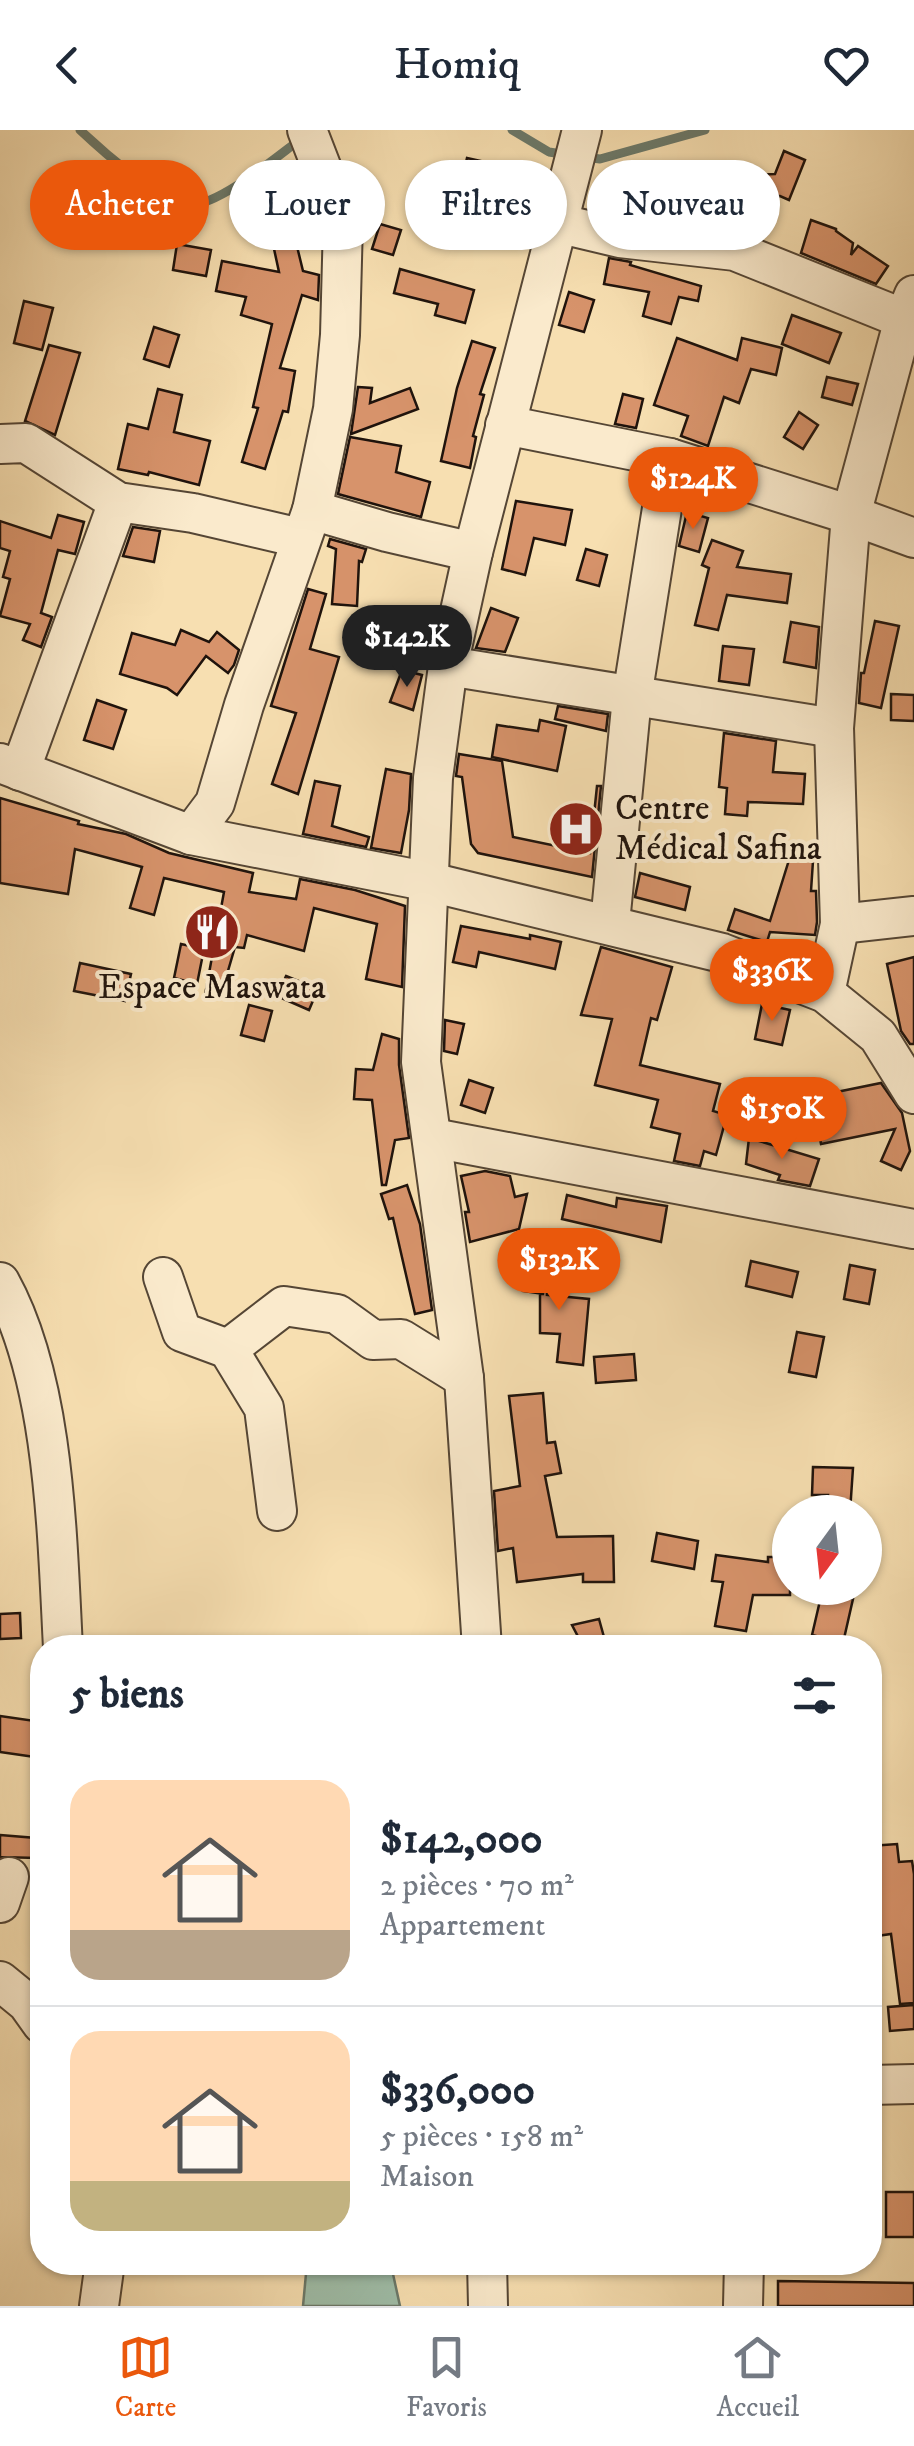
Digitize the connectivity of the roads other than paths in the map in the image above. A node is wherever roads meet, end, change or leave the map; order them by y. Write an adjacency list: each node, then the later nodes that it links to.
1 (307, 130): 12 (street)
2 (577, 151): 3 (street)
3 (567, 187)
4 (567, 225): 6 (street)
5 (550, 250): 7 (street)
6 (909, 307): 11 (street)
7 (505, 425): 9 (street); 14 (street)
8 (0, 444): 10 (street)
9 (670, 458): 11 (street); 16 (street)
10 (118, 502): 12 (street); 18 (street)
11 (851, 515): 13 (street); 17 (street)
12 (306, 524): 14 (street); 19 (street)
13 (914, 538)
14 (473, 552): 15 (street)
15 (448, 666): 16 (street); 20 (street)
16 (632, 697): 17 (street); 22 (street)
17 (834, 728): 23 (street)
18 (10, 767): 19 (street)
19 (191, 834): 20 (street)
20 (430, 882): 22 (street); 26 (street)
21 (914, 916): 23 (street)
22 (610, 923): 24 (street)
23 (840, 924): 24 (street)
24 (824, 993): 25 (street)
25 (914, 1094)
26 (432, 1138): 27 (street); 31 (street)
27 (914, 1230)
28 (163, 1276): 30 (street)
29 (0, 1282): 33 (street)
30 (228, 1349): 31 (street); 32 (street)
31 (464, 1378): 34 (street)
32 (278, 1511)
33 (62, 1635)
34 (481, 1635)
35 (0, 1955): 36 (street)
36 (1, 1981): 37 (street)
37 (30, 2006)
38 (882, 2084): 39 (street)
39 (914, 2084)
40 (103, 2275): 43 (street)
41 (487, 2275): 44 (street)
42 (744, 2275): 45 (street)
43 (99, 2306)
44 (488, 2306)
45 (743, 2306)

